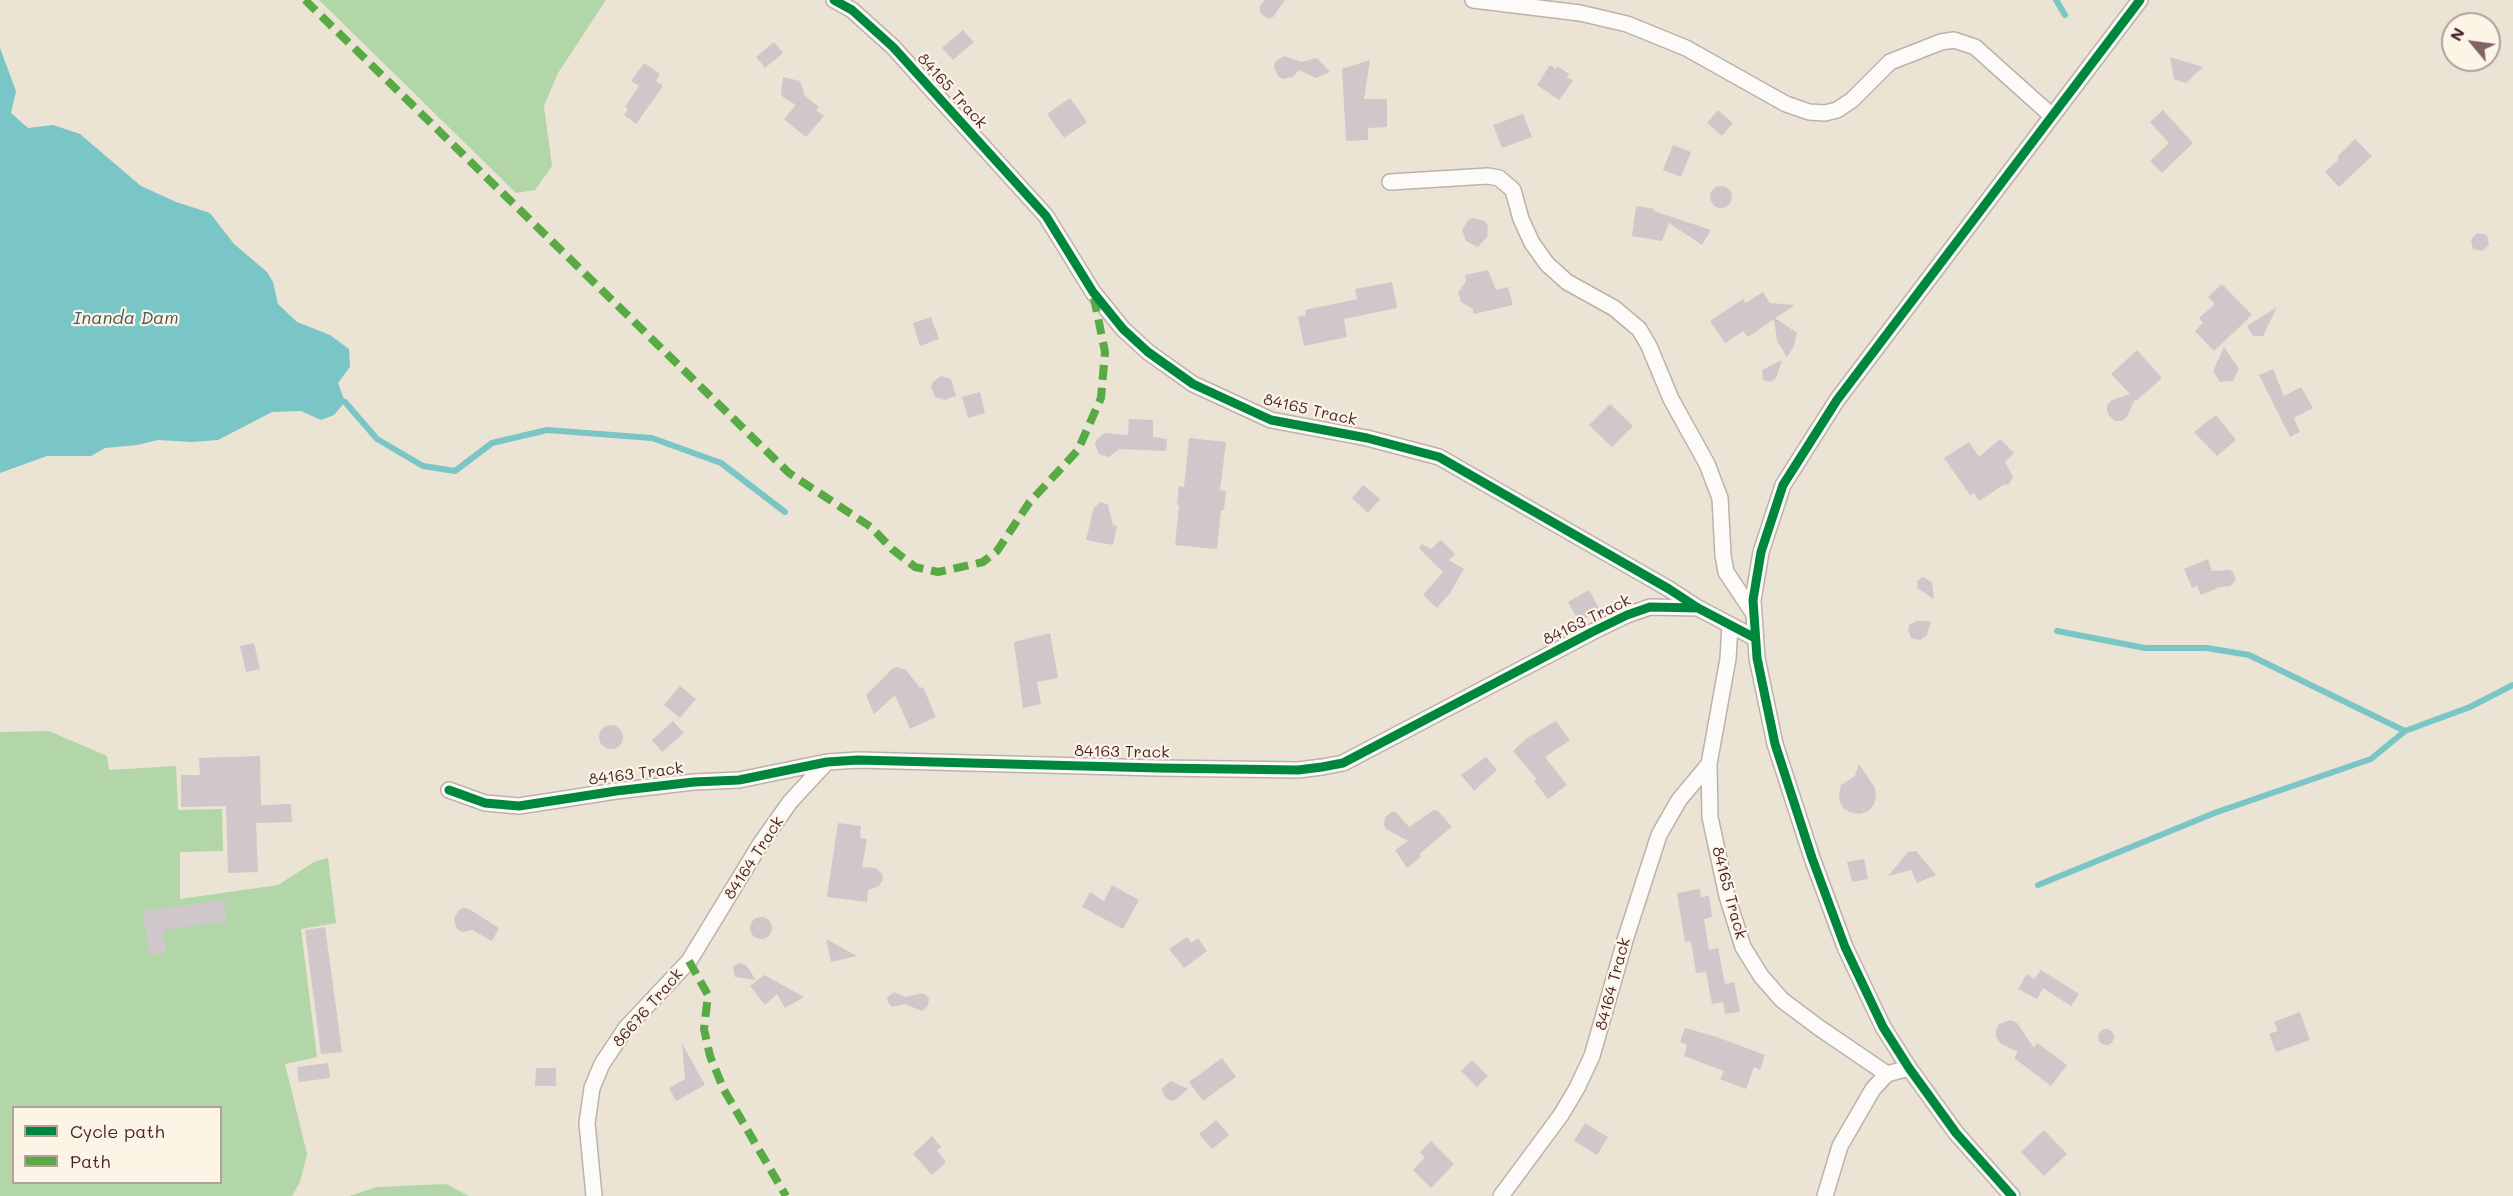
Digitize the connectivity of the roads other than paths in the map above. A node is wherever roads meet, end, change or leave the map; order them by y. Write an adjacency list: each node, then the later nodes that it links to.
1 (834, 0): 6 (street, 84165 Track)
2 (1473, 0): 4 (street)
3 (2140, 0): 4 (street)
4 (2052, 116): 7 (street)
5 (1390, 182): 7 (street)
6 (1698, 608): 8 (street, 84163 Track); 10 (street, 84163 Track)
7 (1754, 614): 9 (street)
8 (1730, 625): 9 (street, 84163 Track); 11 (street, 84165 Track)
9 (1755, 638): 14 (street)
10 (827, 762): 12 (street, 84163 Track); 13 (street, 84164 Track)
11 (1709, 764): 15 (street, 84165 Track); 17 (street, 84164 Track)
12 (448, 790)
13 (689, 961): 16 (street, 86676 Track)
14 (1909, 1068): 15 (street); 19 (street)
15 (1887, 1074): 18 (street)
16 (594, 1196)
17 (1501, 1196)
18 (1825, 1196)
19 (2011, 1196)

